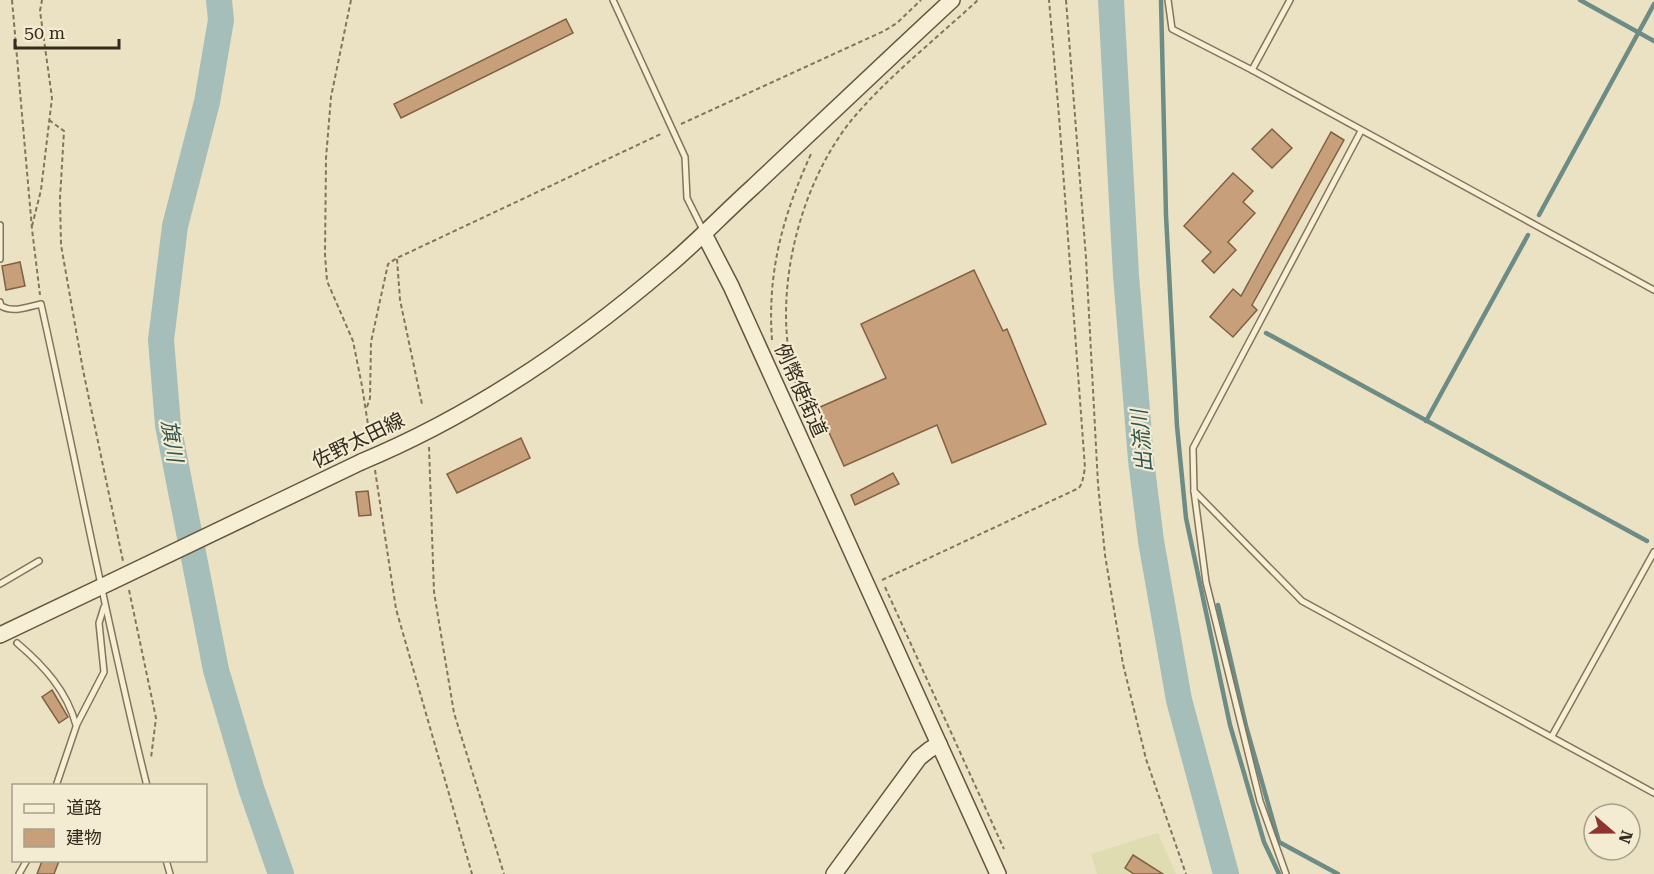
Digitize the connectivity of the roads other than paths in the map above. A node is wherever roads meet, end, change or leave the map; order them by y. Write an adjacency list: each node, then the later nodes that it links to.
1 (613, 0): 8 (lane)
2 (951, 0): 8 (main road)
3 (1168, 0): 5 (lane)
4 (1290, 0): 5 (lane)
5 (1252, 70): 6 (lane)
6 (1360, 131): 10 (lane); 12 (lane)
7 (0, 225): 9 (lane)
8 (704, 234): 16 (main road, 佐野太田線, bridge); 22 (main road, 例幣使街道)
9 (0, 260)
10 (1654, 290)
11 (0, 302): 16 (lane)
12 (1194, 491): 21 (lane); 28 (lane)
13 (1654, 552): 21 (lane)
14 (39, 561): 15 (lane)
15 (0, 584)
16 (105, 584): 17 (lane); 18 (main road, 佐野太田線)
17 (104, 606): 20 (lane); 24 (lane)
18 (0, 635)
19 (17, 643): 20 (lane)
20 (76, 725): 23 (lane)
21 (1552, 736): 25 (lane)
22 (939, 744): 26 (main road); 27 (main road, 例幣使街道)
23 (57, 784)
24 (146, 784)
25 (1654, 793)
26 (834, 874)
27 (998, 874)
28 (1286, 874)

